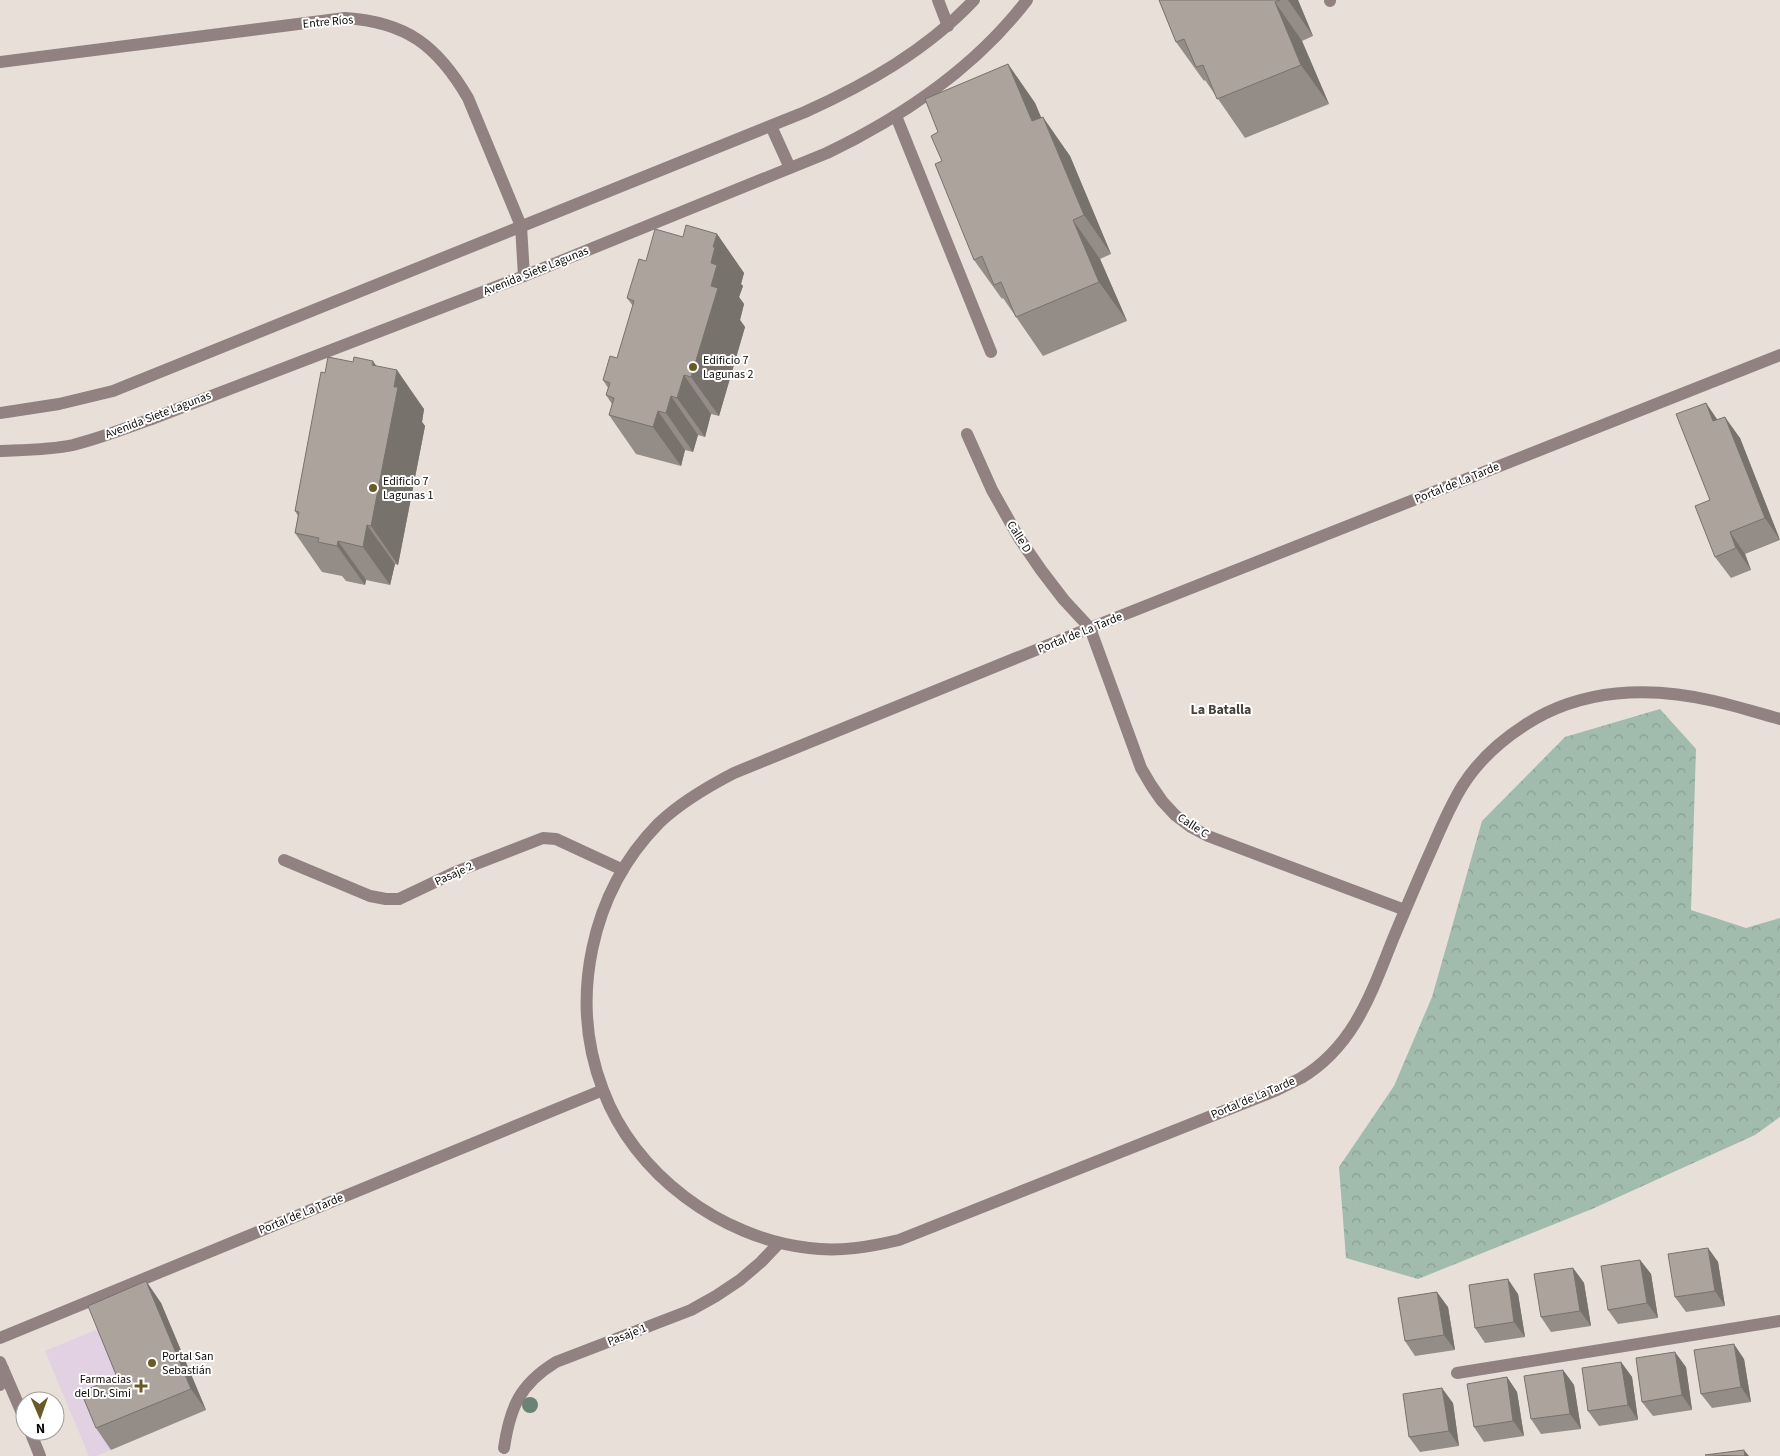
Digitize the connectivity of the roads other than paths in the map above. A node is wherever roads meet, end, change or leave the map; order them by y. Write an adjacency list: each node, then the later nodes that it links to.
1 (938, 0): 4 (street)
2 (974, 0): 4 (street)
3 (1027, 0): 6 (street, Avenida Siete Lagunas)
4 (948, 26): 7 (street)
5 (0, 62): 9 (street, Entre Ríos)
6 (896, 116): 8 (street, Avenida Siete Lagunas); 11 (street)
7 (771, 126): 8 (street); 9 (street)
8 (790, 168): 10 (street, Avenida Siete Lagunas)
9 (521, 226): 10 (street, Entre Ríos); 13 (street)
10 (524, 276): 15 (street, Avenida Siete Lagunas)
11 (991, 352)
12 (1780, 355): 16 (street, Portal de La Tarde)
13 (0, 413)
14 (967, 434): 16 (street, Calle D)
15 (0, 452)
16 (1090, 628): 19 (street, Portal de La Tarde); 20 (street, Calle C)
17 (1780, 719): 20 (street, Portal de La Tarde)
18 (284, 860): 19 (street, Pasaje 2)
19 (623, 870): 21 (street, Portal de La Tarde)
20 (1405, 910): 22 (street, Portal de La Tarde)
21 (603, 1090): 22 (street, Portal de La Tarde); 24 (street, Portal de La Tarde)
22 (779, 1243): 30 (street, Pasaje 1)
23 (1780, 1322): 26 (street)
24 (0, 1338)
25 (2, 1365): 27 (street); 28 (street)
26 (1457, 1373)
27 (0, 1385)
28 (15, 1396)
29 (34, 1441): 31 (street)
30 (504, 1448)
31 (40, 1456)

